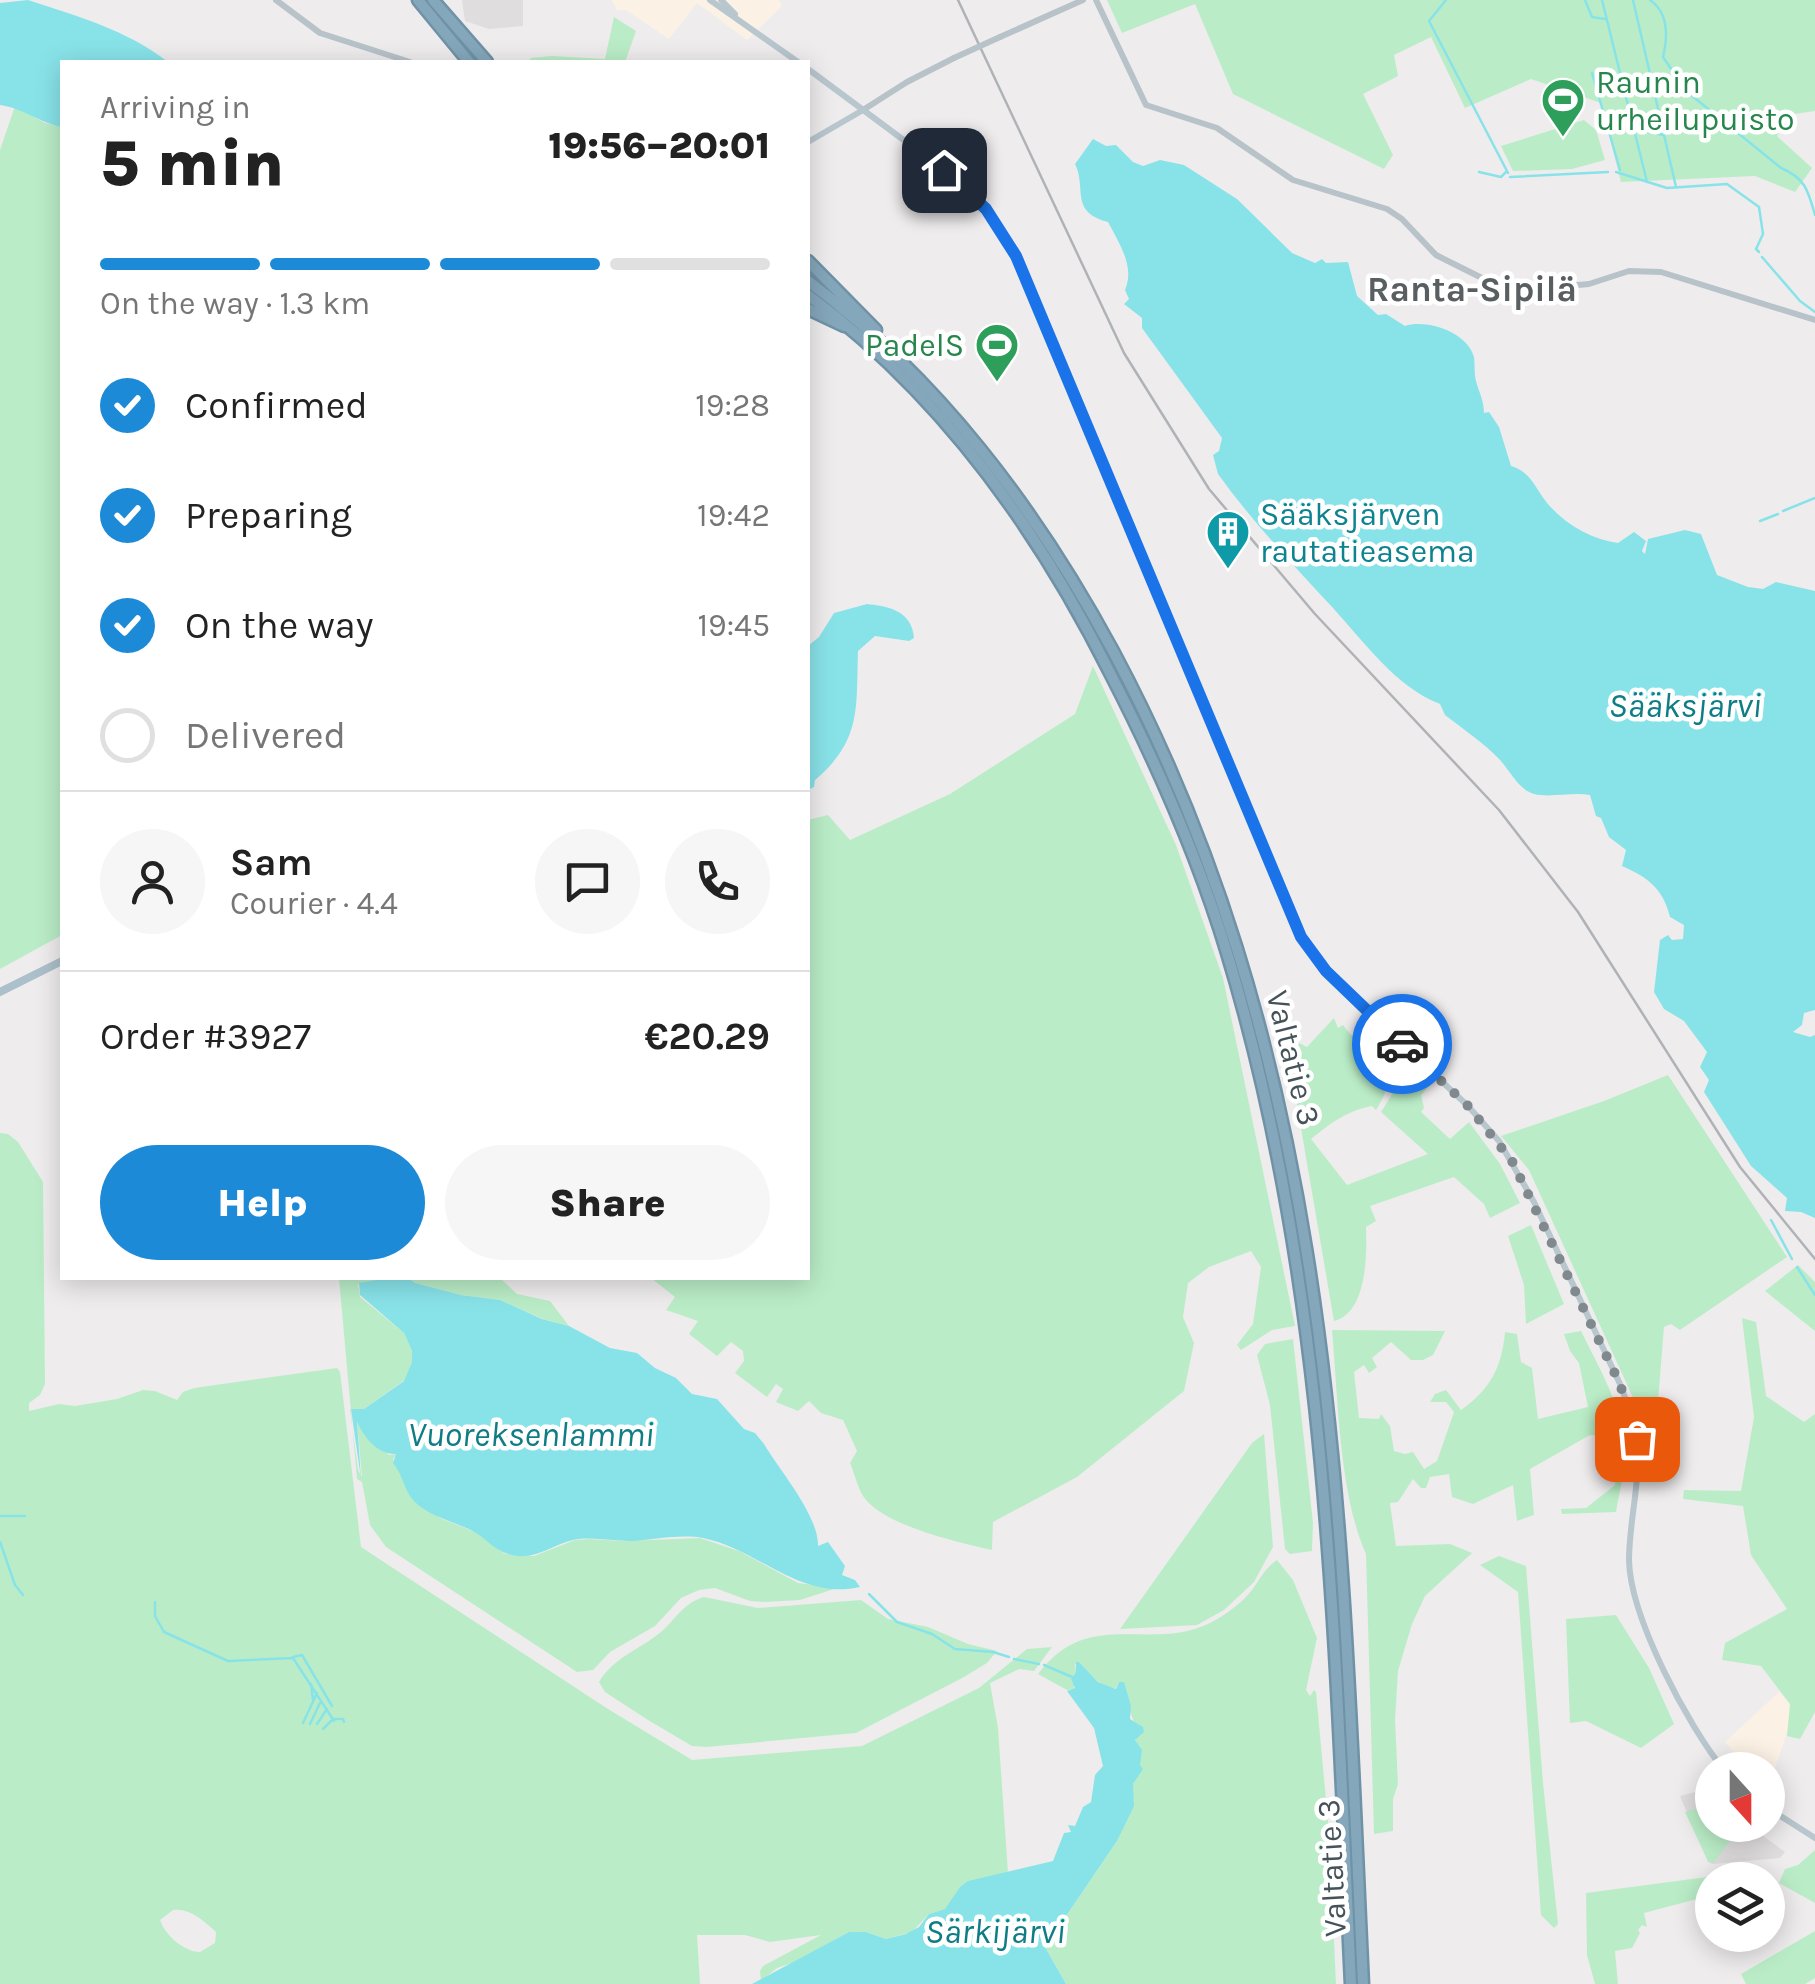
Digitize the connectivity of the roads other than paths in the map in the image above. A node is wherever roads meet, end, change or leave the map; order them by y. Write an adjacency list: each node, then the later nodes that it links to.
1 (276, 0): 9 (street)
2 (418, 0): 10 (highway)
3 (433, 0): 11 (highway)
4 (710, 0): 8 (main road)
5 (721, 0): 8 (main road)
6 (1082, 0): 14 (street, bridge)
7 (1096, 0): 20 (street)
8 (740, 19): 12 (main road)
9 (404, 60)
10 (467, 60)
11 (485, 60)
12 (795, 60)
13 (810, 70): 14 (main road)
14 (863, 110): 15 (main road); 25 (main road)
15 (810, 141)
16 (810, 262): 22 (highway)
17 (810, 283): 22 (highway, Valtatie 3)
18 (810, 297): 21 (highway, Valtatie 3)
19 (810, 310): 21 (highway)
20 (1815, 320)
21 (850, 328): 28 (highway, Valtatie 3)
22 (881, 340): 29 (highway, Valtatie 3)
23 (60, 961): 24 (main road)
24 (0, 992)
25 (1711, 1752)
26 (1785, 1819): 27 (main road)
27 (1815, 1838)
28 (1351, 1984)
29 (1363, 1984)

